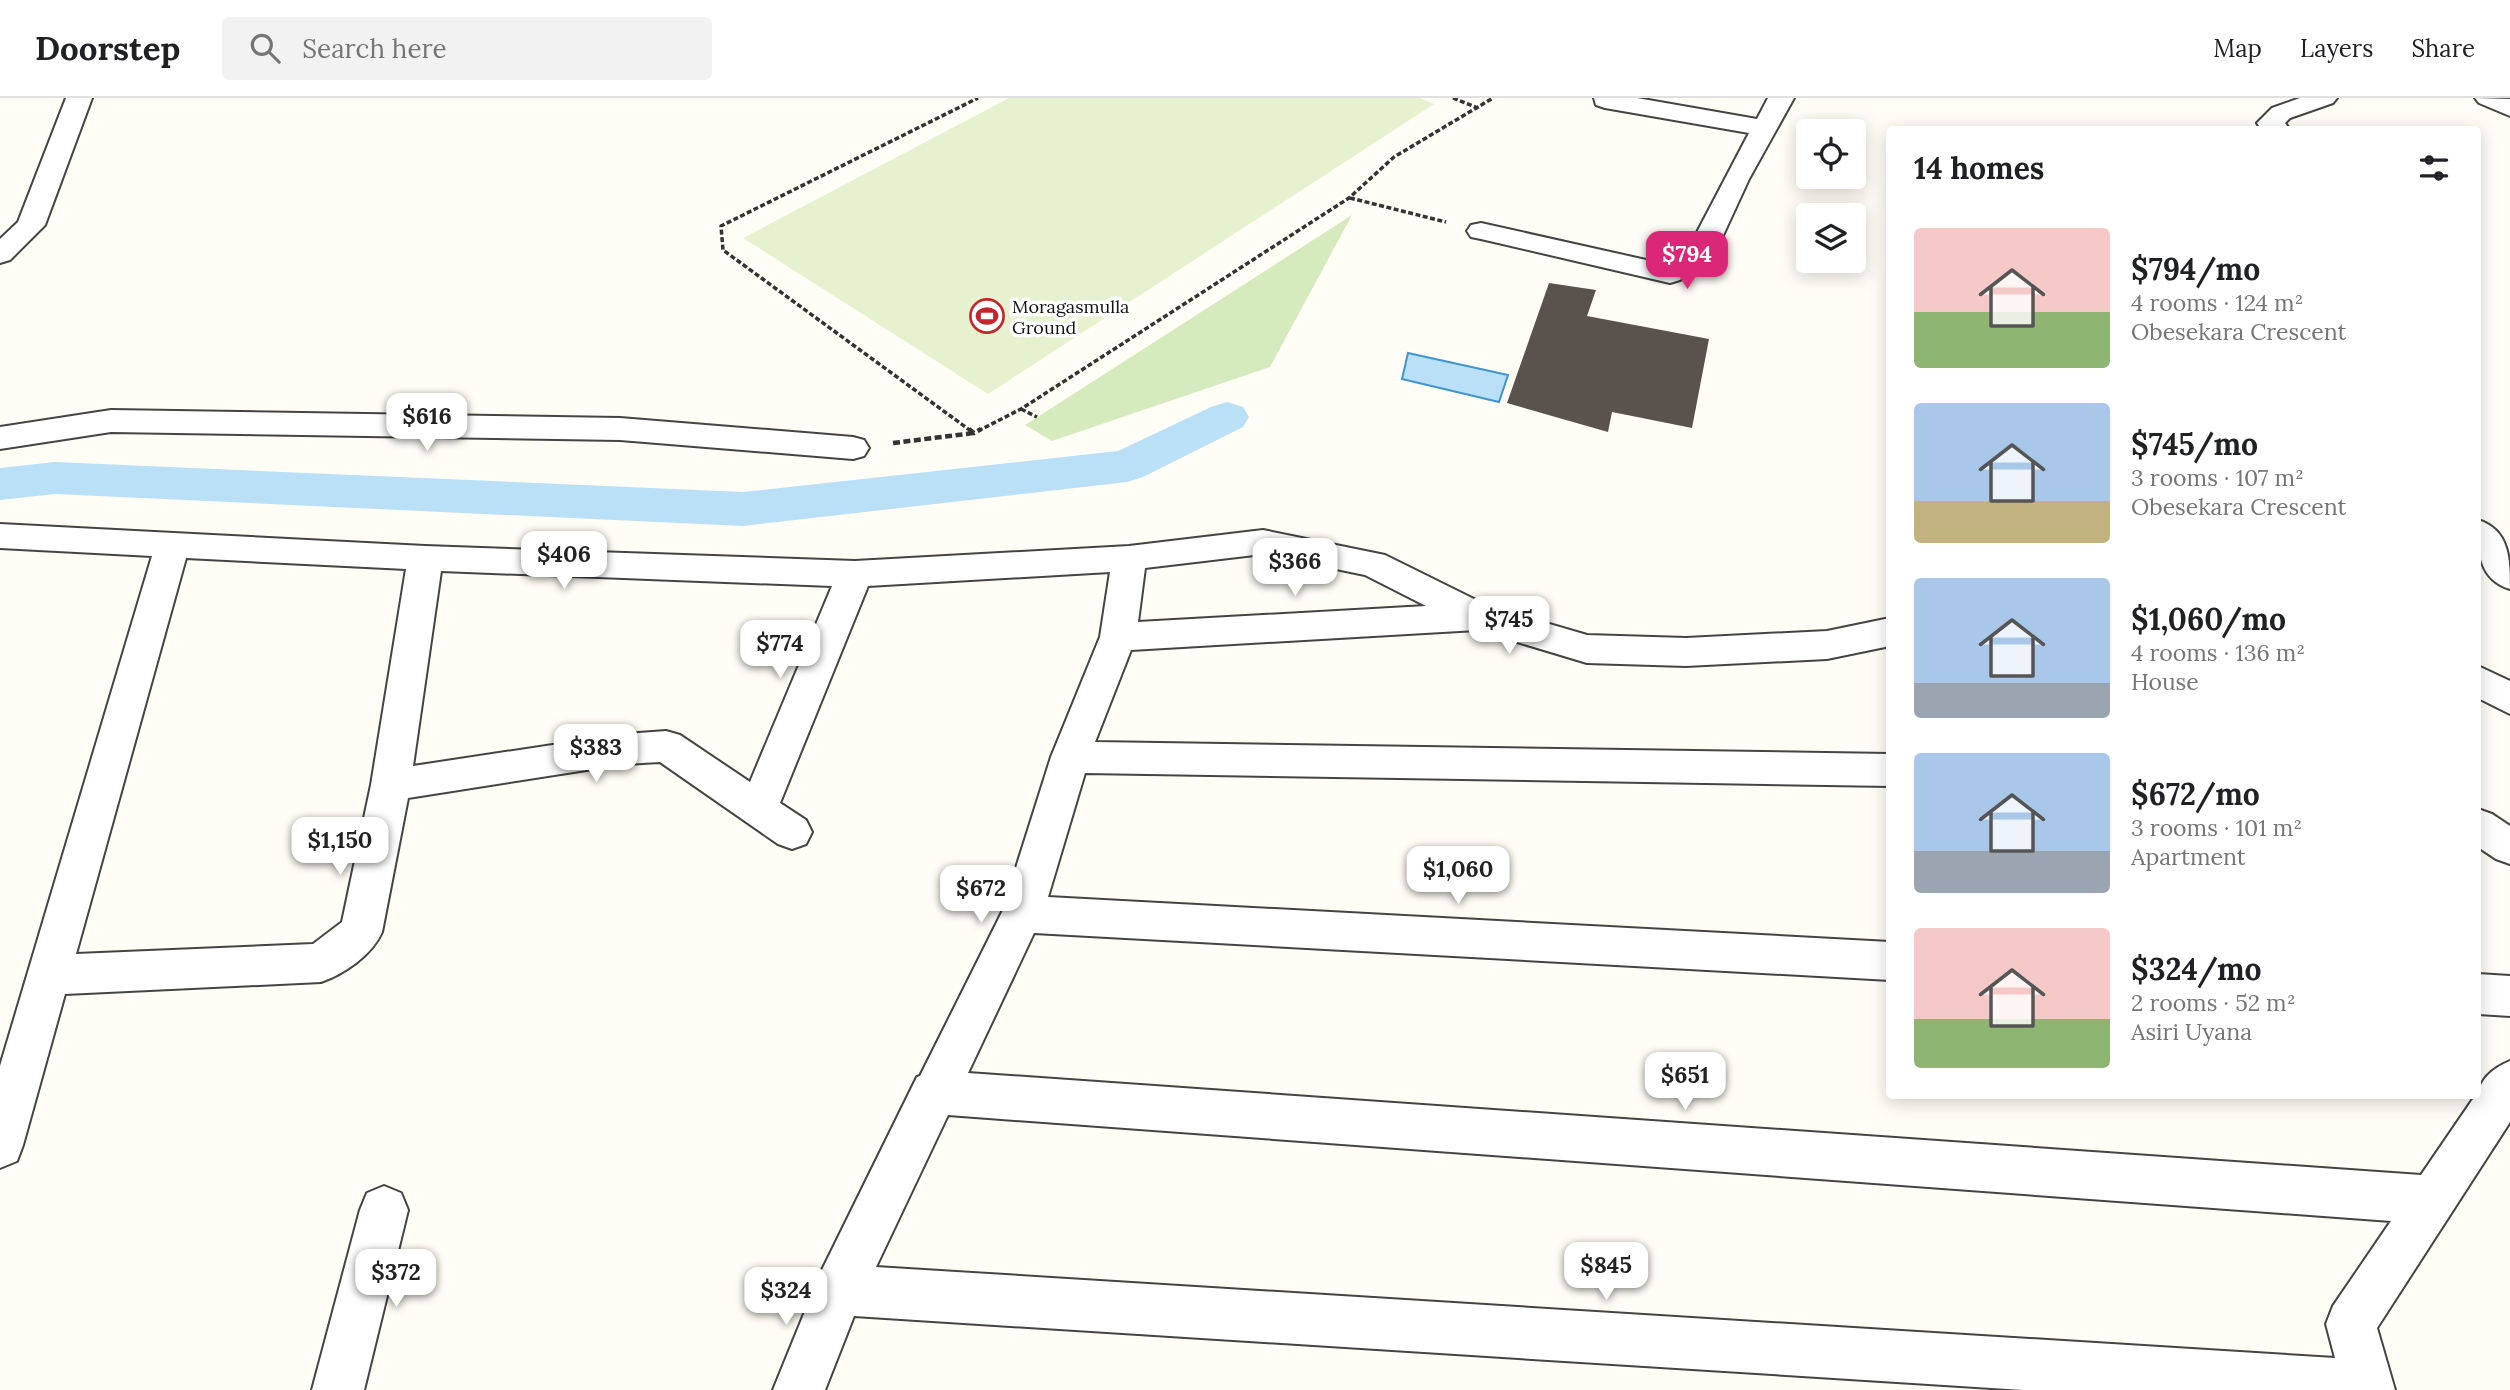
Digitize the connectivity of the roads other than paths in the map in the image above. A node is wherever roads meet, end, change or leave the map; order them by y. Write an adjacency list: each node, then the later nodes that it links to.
1 (79, 98): 10 (street)
2 (1782, 98): 8 (street)
3 (2324, 98): 7 (street)
4 (2488, 98): 6 (street)
5 (1605, 100): 8 (street)
6 (2510, 108)
7 (2273, 126)
8 (1765, 128): 9 (street)
9 (1481, 231)
10 (0, 254)
11 (0, 438): 12 (street)
12 (853, 448)
13 (0, 536): 15 (street)
14 (2481, 536): 20 (street)
15 (172, 546): 16 (street); 36 (street)
16 (425, 558): 19 (street); 29 (street)
17 (1129, 558): 19 (street); 22 (street); 24 (street)
18 (2481, 565): 21 (street)
19 (855, 574): 30 (street)
20 (2510, 576)
21 (2510, 582)
22 (1476, 616): 23 (street); 24 (street)
23 (1886, 633)
24 (1118, 637): 27 (street)
25 (2481, 682): 26 (street)
26 (2510, 699)
27 (1070, 757): 28 (street); 34 (street)
28 (1886, 770)
29 (391, 785): 30 (street); 36 (street)
30 (758, 809): 32 (street)
31 (2481, 828): 33 (street)
32 (792, 832)
33 (2510, 847)
34 (1022, 914): 35 (street); 40 (street)
35 (1886, 961)
36 (50, 975): 41 (street)
37 (2481, 994): 38 (street)
38 (2510, 996)
39 (2510, 1082): 42 (street)
40 (933, 1093): 42 (street); 44 (street)
41 (0, 1145)
42 (2432, 1200): 45 (street)
43 (384, 1210): 46 (street)
44 (839, 1290): 45 (street); 47 (street)
45 (2368, 1388)
46 (338, 1390)
47 (799, 1390)

